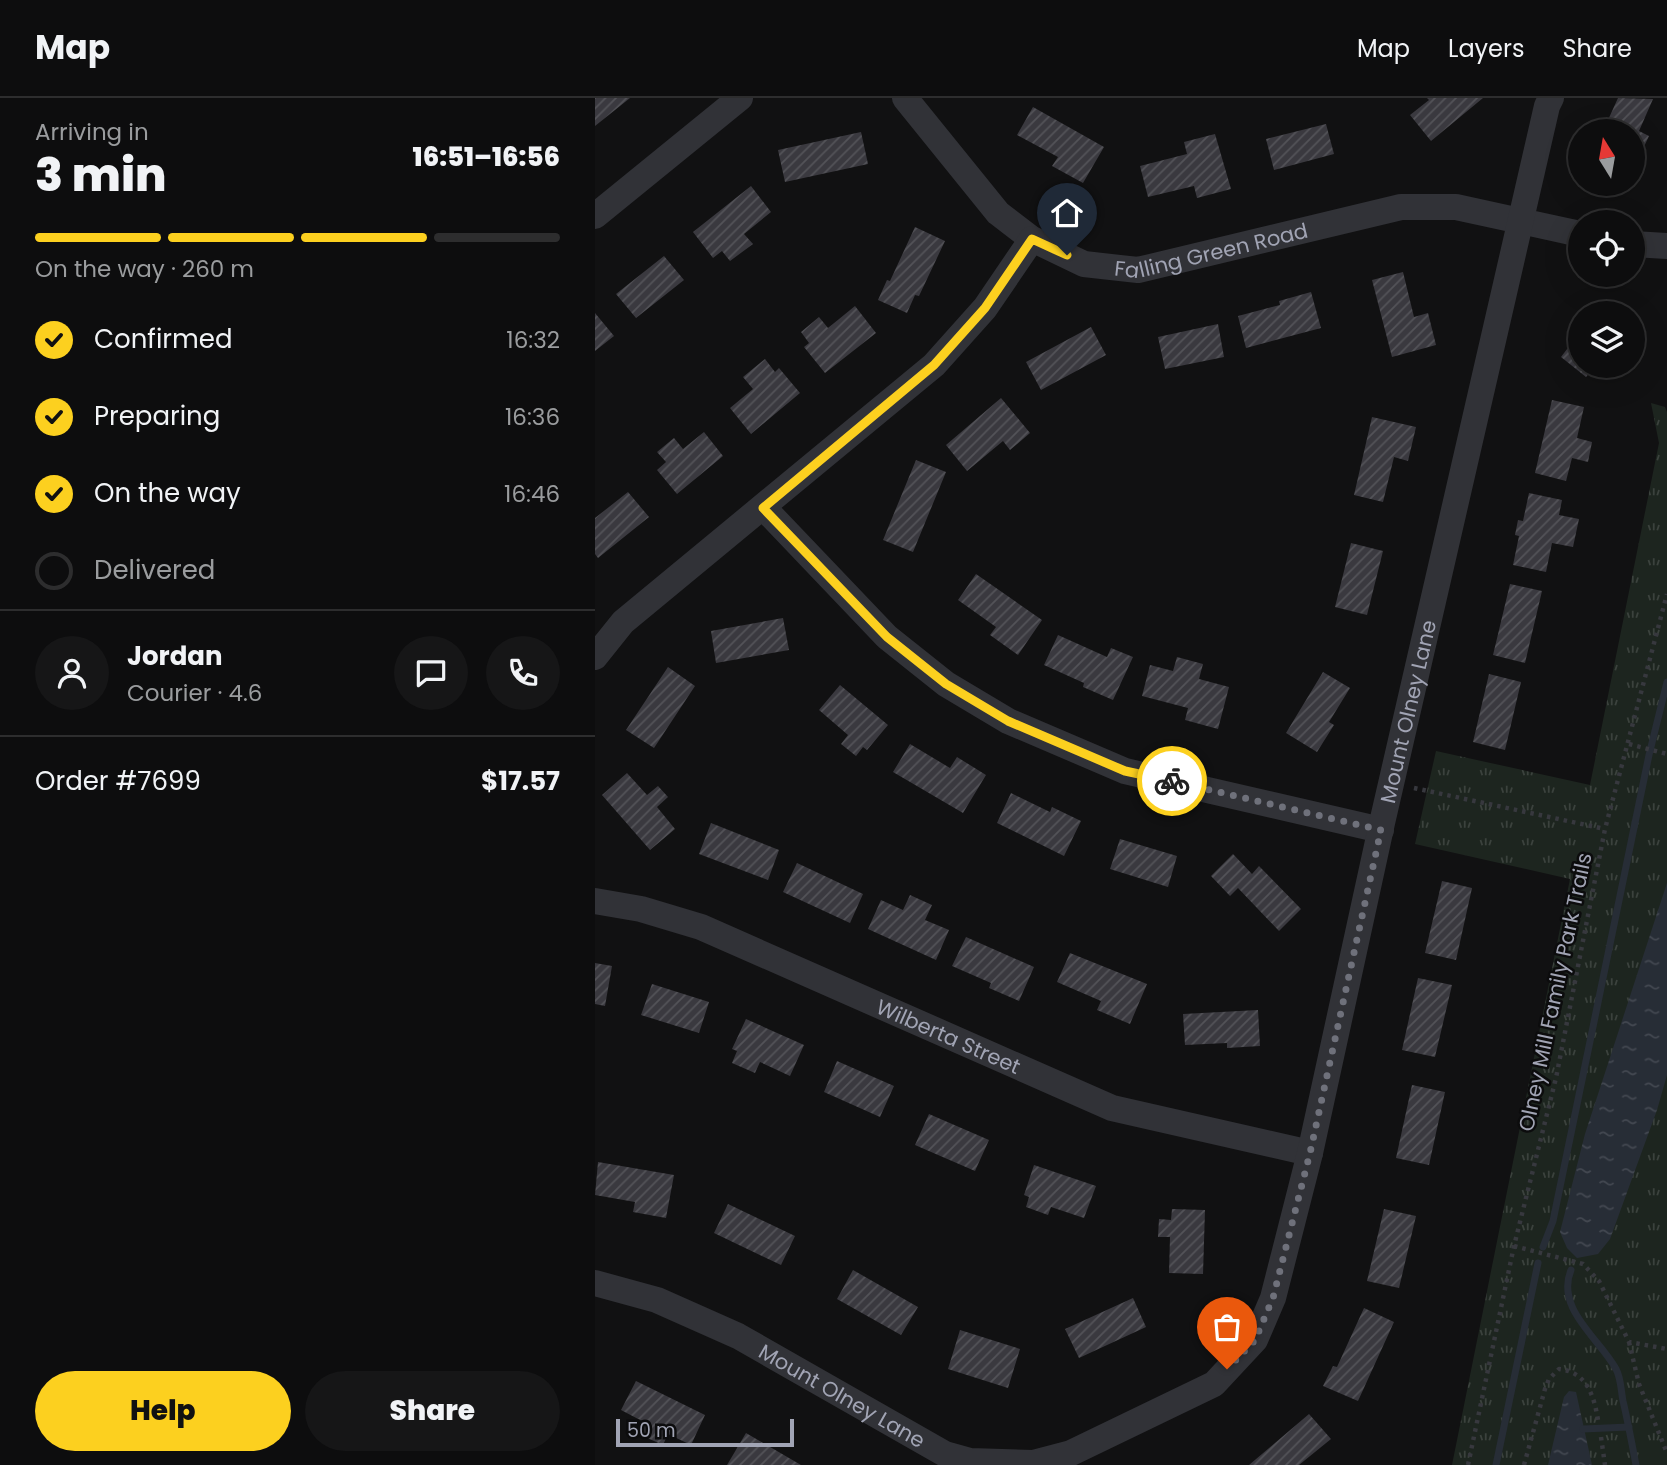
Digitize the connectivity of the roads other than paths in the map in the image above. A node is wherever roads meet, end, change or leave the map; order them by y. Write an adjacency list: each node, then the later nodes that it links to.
1 (740, 98): 4 (street)
2 (905, 98): 7 (street, Falling Green Road)
3 (1551, 98): 5 (street, Mount Olney Lane)
4 (595, 216)
5 (1521, 220): 6 (street, Falling Green Road); 7 (street, Falling Green Road); 12 (street, Mount Olney Lane)
6 (1568, 231)
7 (1032, 239): 10 (street)
8 (1645, 245): 9 (street)
9 (1667, 246)
10 (763, 508): 11 (street); 12 (street)
11 (595, 657)
12 (1381, 830): 14 (street, Mount Olney Lane)
13 (595, 901): 14 (street, Wilberta Street)
14 (1310, 1153): 15 (street, Mount Olney Lane)
15 (595, 1283)

